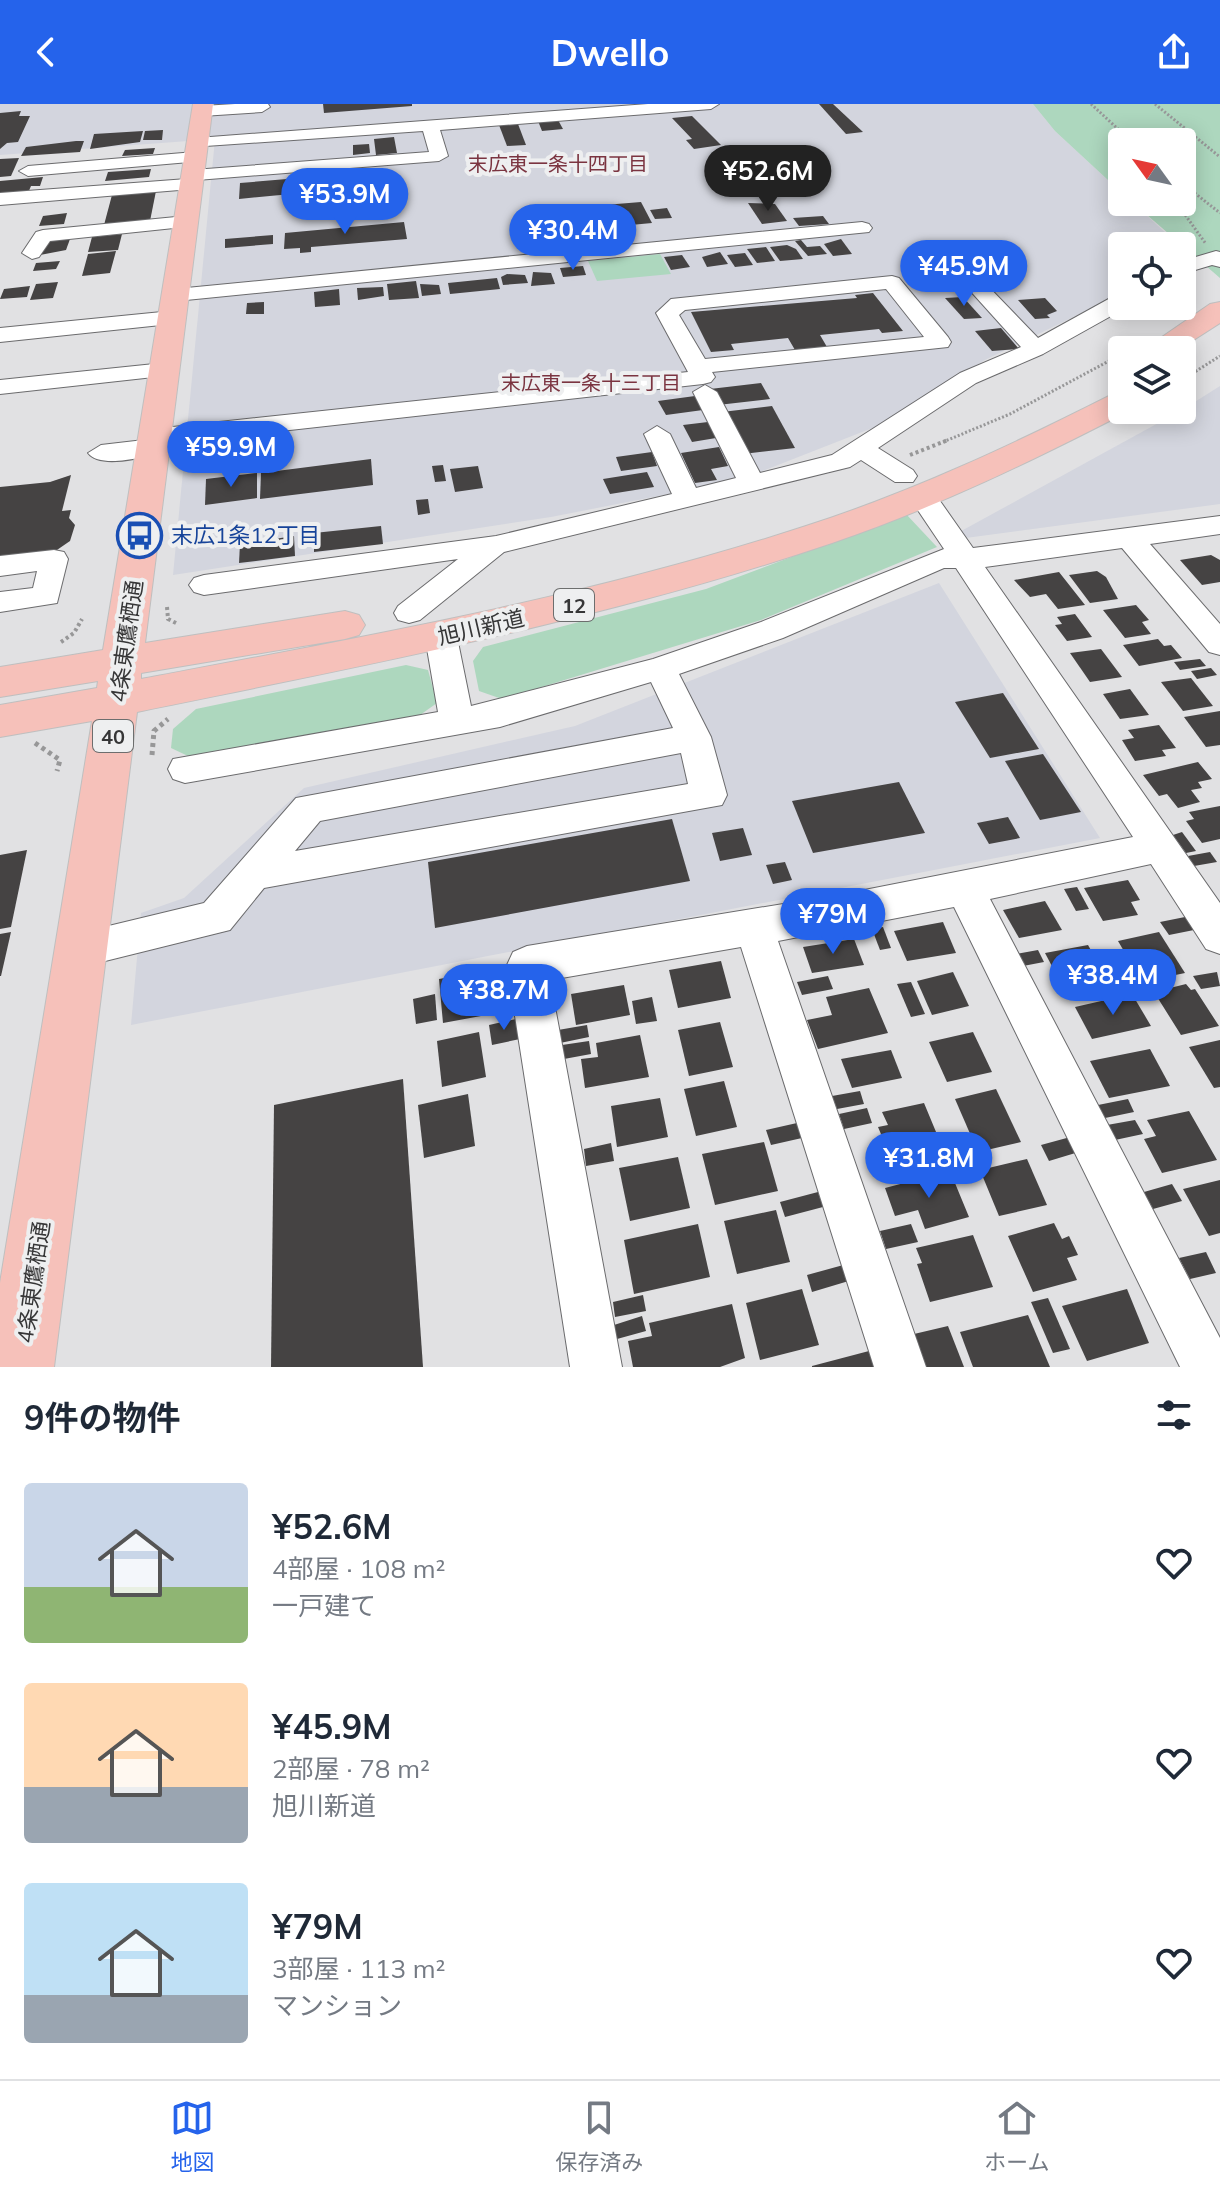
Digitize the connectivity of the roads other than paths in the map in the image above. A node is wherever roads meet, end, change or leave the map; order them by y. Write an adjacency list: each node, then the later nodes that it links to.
1 (711, 104): 3 (street)
2 (262, 107): 5 (street)
3 (566, 109): 4 (street)
4 (433, 115): 5 (street); 5 (street)
5 (195, 157): 6 (street); 7 (street); 9 (street); 13 (highway, 4条東鷹栖通 / 40)
6 (28, 171)
7 (0, 199)
8 (862, 228): 13 (street)
9 (32, 253)
10 (1218, 259): 11 (street)
11 (1196, 264)
12 (976, 285): 20 (street)
13 (174, 306): 16 (street); 23 (highway, 4条東鷹栖通 / 40)
14 (1108, 309): 20 (street)
15 (1220, 310): 18 (highway)
16 (31, 332): 17 (street); 25 (street)
17 (0, 335)
18 (1180, 336)
19 (1220, 341): 21 (highway)
20 (1035, 349): 30 (street)
21 (1196, 356)
22 (697, 367): 22 (street); 29 (street)
23 (164, 370): 25 (street); 29 (highway, 4条東鷹栖通 / 40)
24 (1108, 380): 32 (highway, 旭川新道 / 12)
25 (6, 387)
26 (705, 392): 33 (street)
27 (1108, 409): 32 (highway, 旭川新道 / 12)
28 (657, 434): 34 (street)
29 (154, 442): 31 (street); 46 (highway, 4条東鷹栖通 / 40)
30 (862, 449): 32 (street); 33 (street)
31 (101, 453)
32 (905, 479): 38 (street); 42 (highway, 旭川新道 / 12); 43 (highway, 旭川新道 / 12)
33 (753, 485): 34 (street)
34 (688, 500): 37 (street)
35 (1220, 525): 36 (street)
36 (1129, 538): 38 (street); 44 (street)
37 (496, 545): 40 (street); 42 (street)
38 (967, 558): 45 (street); 52 (street)
39 (0, 566): 41 (street)
40 (204, 585)
41 (0, 602)
42 (409, 613): 46 (highway, 旭川新道 / 12)
43 (441, 637): 46 (highway, 旭川新道 / 12); 48 (street)
44 (1220, 644)
45 (660, 668): 48 (street); 50 (street)
46 (120, 681): 47 (highway, 旭川新道 / 12); 49 (highway, 旭川新道 / 12); 57 (highway, 4条東鷹栖通 / 40)
47 (0, 682)
48 (457, 722): 51 (street)
49 (11, 728)
50 (694, 737): 53 (street); 53 (street)
51 (185, 769)
52 (1159, 847): 54 (street); 56 (street)
53 (254, 874): 57 (street)
54 (965, 890): 55 (street); 61 (street)
55 (755, 930): 59 (street); 60 (street)
56 (1220, 936)
57 (81, 949): 58 (highway, 4条東鷹栖通 / 40)
58 (20, 1367)
59 (596, 1367)
60 (900, 1367)
61 (1207, 1367)

